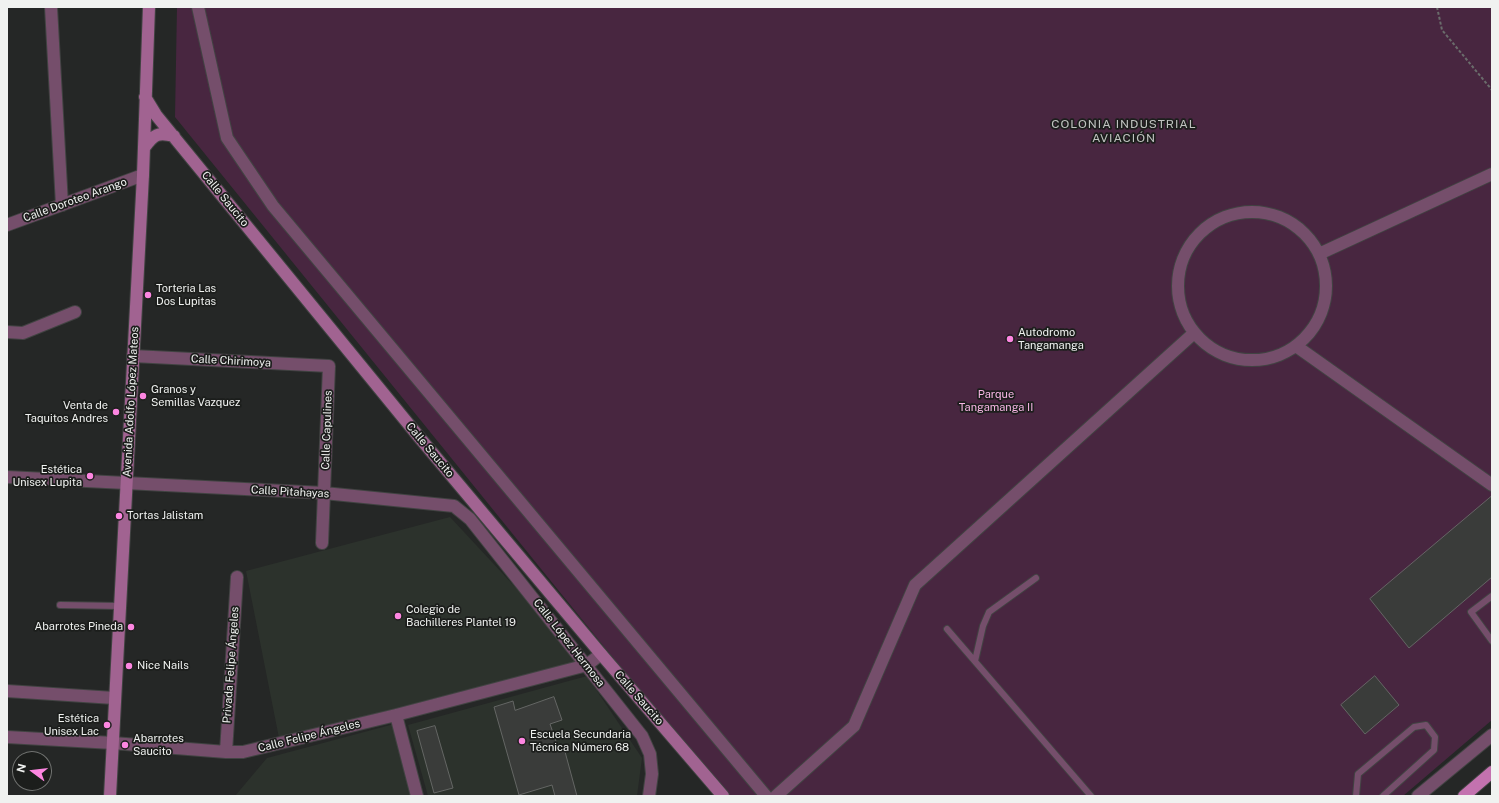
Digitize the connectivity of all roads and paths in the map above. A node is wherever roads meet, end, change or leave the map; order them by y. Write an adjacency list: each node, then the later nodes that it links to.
1 (51, 7): 11 (street)
2 (149, 7): 6 (street, Avenida Adolfo López Mateos)
3 (198, 7): 49 (street)
4 (1437, 7): 5 (path)
5 (1492, 90)
6 (145, 97): 7 (street, Calle Saucito); 8 (street, Avenida Adolfo López Mateos)
7 (174, 136): 8 (street); 33 (street, Calle Saucito)
8 (144, 148): 10 (street, Avenida Adolfo López Mateos)
9 (1492, 174): 13 (street)
10 (143, 175): 11 (street, Calle Doroteo Arango); 18 (street, Avenida Adolfo López Mateos)
11 (62, 205): 12 (street, Calle Doroteo Arango)
12 (7, 225)
13 (1319, 254): 16 (street); 17 (street)
14 (75, 312): 15 (street)
15 (7, 332)
16 (1194, 333): 17 (street); 50 (street)
17 (1296, 346): 22 (street)
18 (133, 356): 19 (street, Calle Chirimoya); 21 (street, Avenida Adolfo López Mateos)
19 (329, 366): 23 (street, Calle Capulines)
20 (7, 477): 21 (street, Calle Pitahayas)
21 (126, 484): 23 (street, Calle Pitahayas); 30 (street, Avenida Adolfo López Mateos)
22 (1492, 485)
23 (324, 493): 24 (street, Calle Pitahayas); 25 (street, Calle Capulines)
24 (454, 506): 35 (street, Calle López Hermosa)
25 (322, 543)
26 (237, 577): 42 (street, Privada Felipe Ángeles)
27 (1036, 578): 34 (lane)
28 (1492, 596): 32 (lane)
29 (60, 604): 30 (lane)
30 (120, 606): 37 (street, Avenida Adolfo López Mateos)
31 (947, 629): 34 (lane)
32 (1492, 641)
33 (601, 654): 35 (street, Calle Felipe Ángeles); 48 (street, Calle Saucito)
34 (975, 661): 51 (lane)
35 (586, 665): 38 (street, Calle Felipe Ángeles); 47 (street, Calle López Hermosa)
36 (7, 691): 37 (street)
37 (114, 698): 41 (street, Avenida Adolfo López Mateos)
38 (396, 715): 42 (street, Calle Felipe Ángeles); 46 (street)
39 (1492, 735): 54 (street)
40 (7, 737): 41 (street, Calle Felipe Ángeles)
41 (113, 743): 42 (street, Calle Felipe Ángeles); 45 (street, Avenida Adolfo López Mateos)
42 (226, 752)
43 (1492, 772): 44 (main road)
44 (1478, 792): 55 (main road)
45 (110, 796)
46 (417, 796)
47 (649, 796)
48 (723, 796)
49 (766, 796)
50 (776, 796)
51 (1090, 796)
52 (1356, 796): 53 (lane)
53 (1383, 796)
54 (1418, 796)
55 (1464, 796)

